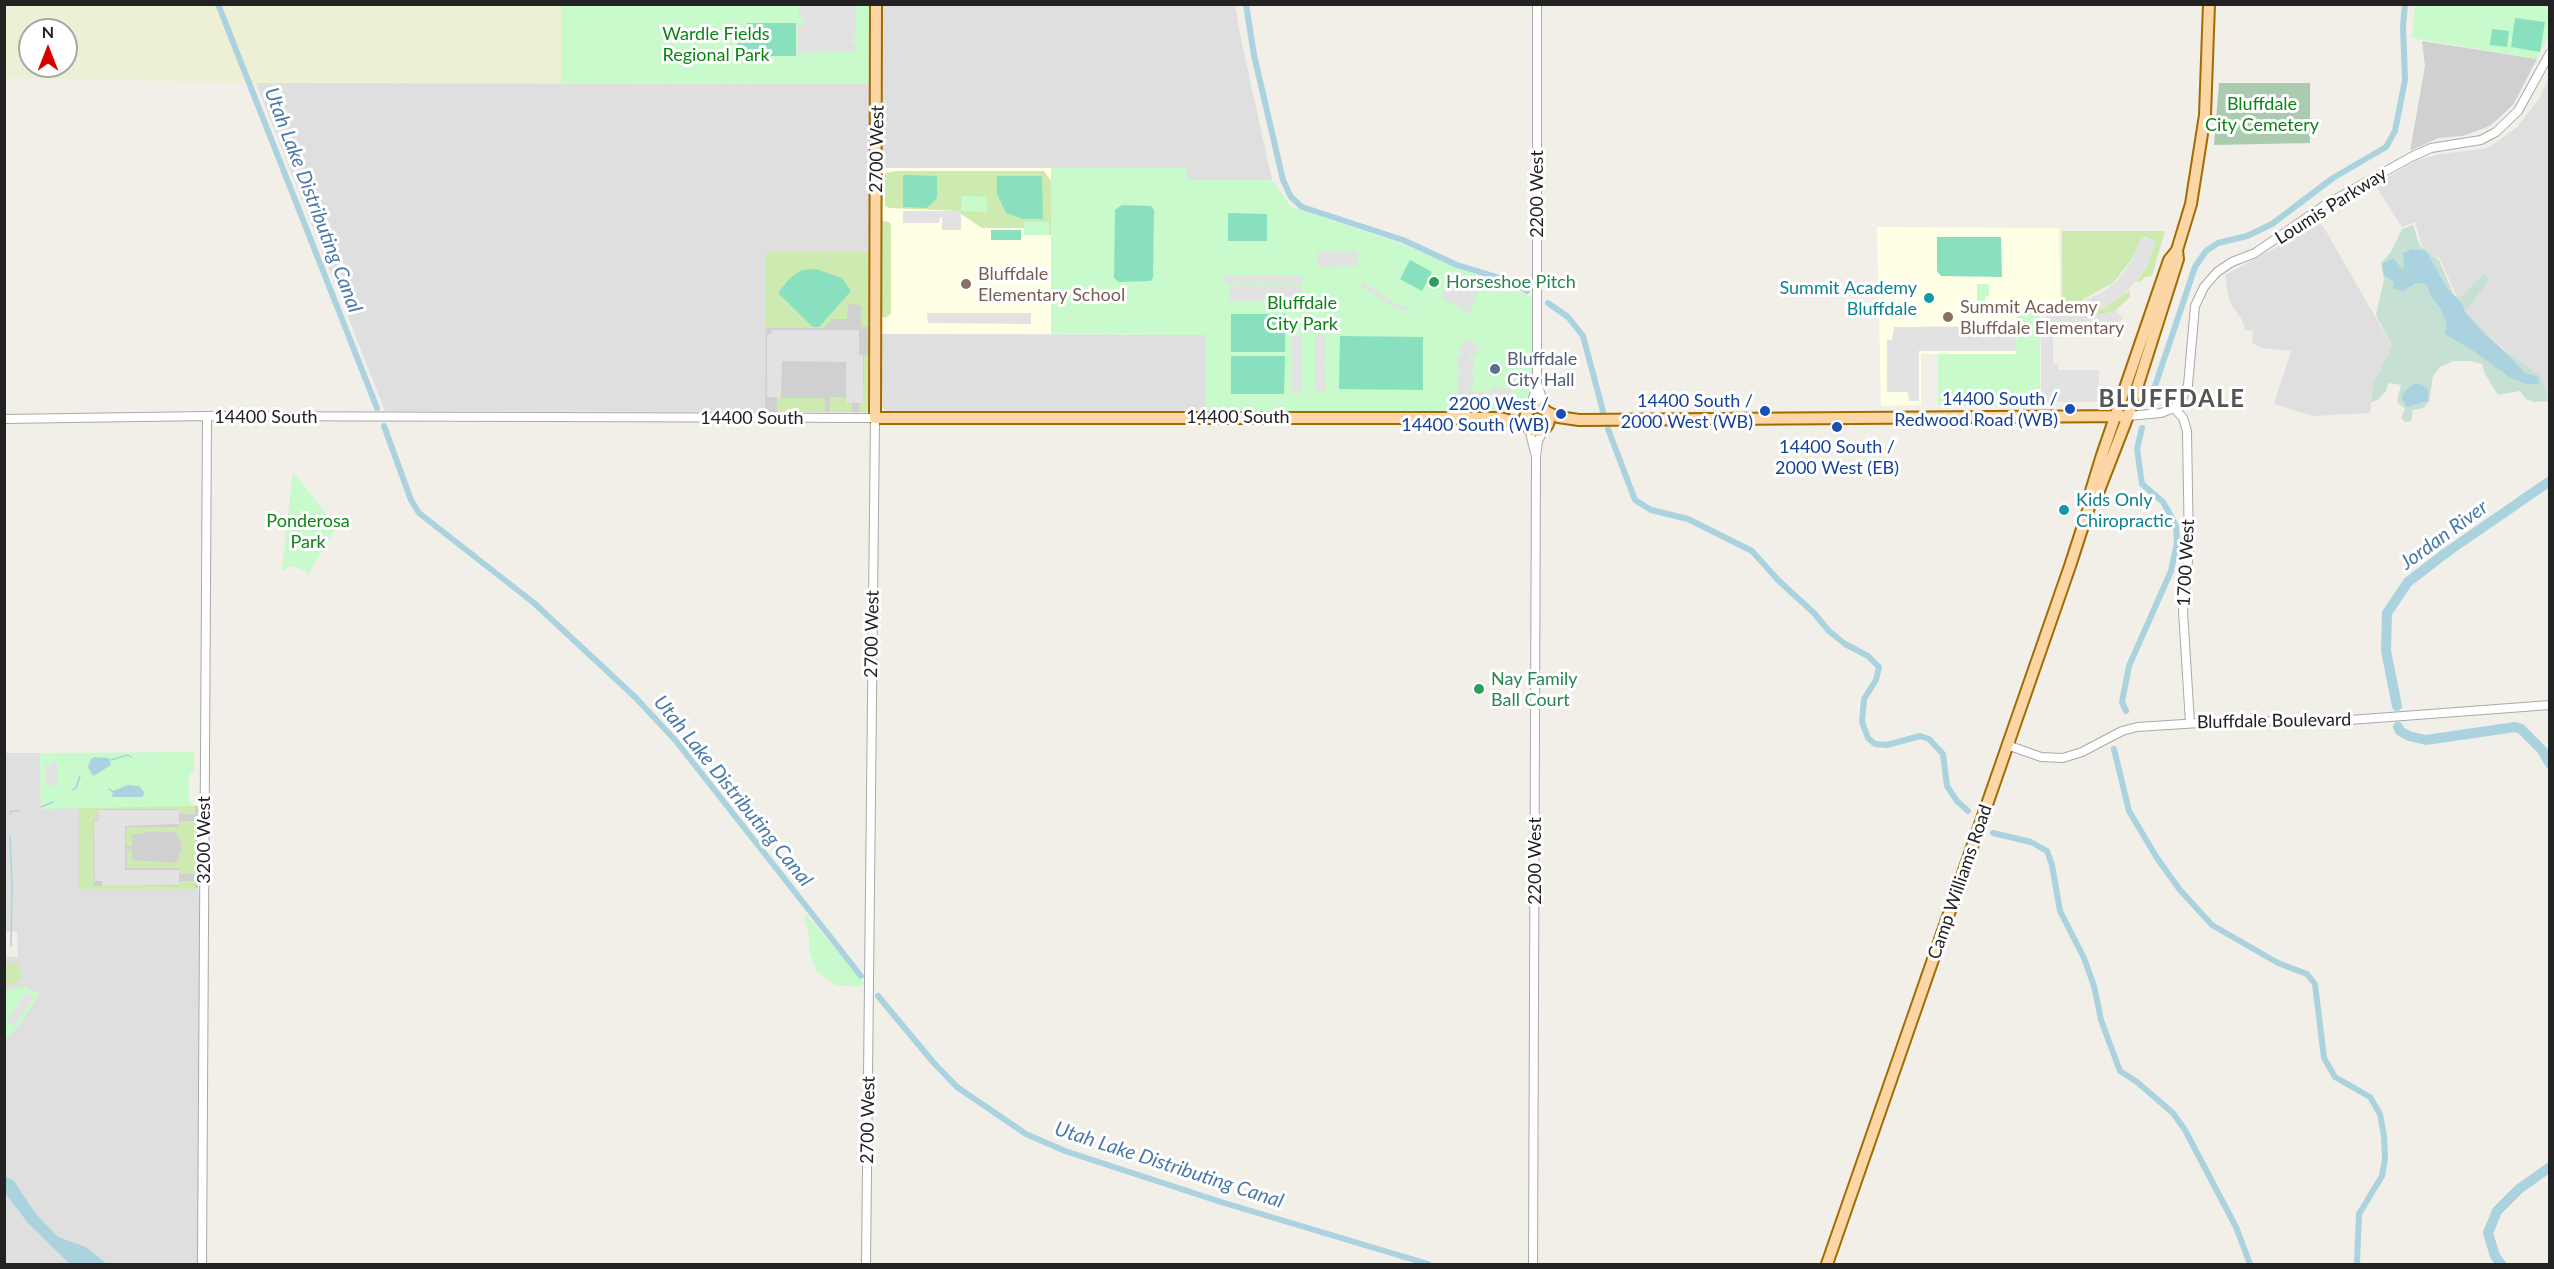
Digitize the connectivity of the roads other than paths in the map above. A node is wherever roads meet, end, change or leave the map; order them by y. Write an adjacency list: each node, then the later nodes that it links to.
1 (876, 4): 13 (main road, 2700 West)
2 (1537, 4): 6 (street, 2200 West)
3 (2209, 4): 5 (main road, Camp Williams Road)
4 (2550, 53): 7 (street, Loumis Parkway)
5 (2177, 250): 11 (main road, Camp Williams Road); 12 (main road, Camp Williams Road)
6 (1537, 384): 8 (street, 2200 West); 9 (street, 2200 West)
7 (2174, 408): 11 (street); 22 (street, 1700 West)
8 (1529, 410): 9 (main road); 14 (main road, 14400 South); 17 (main road)
9 (1546, 411): 16 (main road); 18 (main road)
10 (207, 416): 13 (street, 14400 South); 15 (street, 14400 South); 24 (street, 3200 West)
11 (2128, 416): 12 (main road); 20 (main road, Camp Williams Road)
12 (2116, 417): 16 (main road); 20 (main road, Camp Williams Road)
13 (875, 418): 14 (main road, 14400 South); 25 (street, 2700 West)
14 (1500, 418): 17 (main road, 14400 South)
15 (4, 419)
16 (1579, 420): 18 (main road)
17 (1528, 427): 18 (main road); 19 (street, 2200 West)
18 (1545, 428): 19 (street, 2200 West)
19 (1536, 457): 26 (street, 2200 West)
20 (2092, 498): 23 (main road, Camp Williams Road)
21 (2550, 705): 22 (street, Bluffdale Boulevard)
22 (2190, 723): 23 (street, Bluffdale Boulevard)
23 (2007, 745): 27 (main road, Camp Williams Road)
24 (202, 1264)
25 (866, 1264)
26 (1533, 1264)
27 (1827, 1264)

